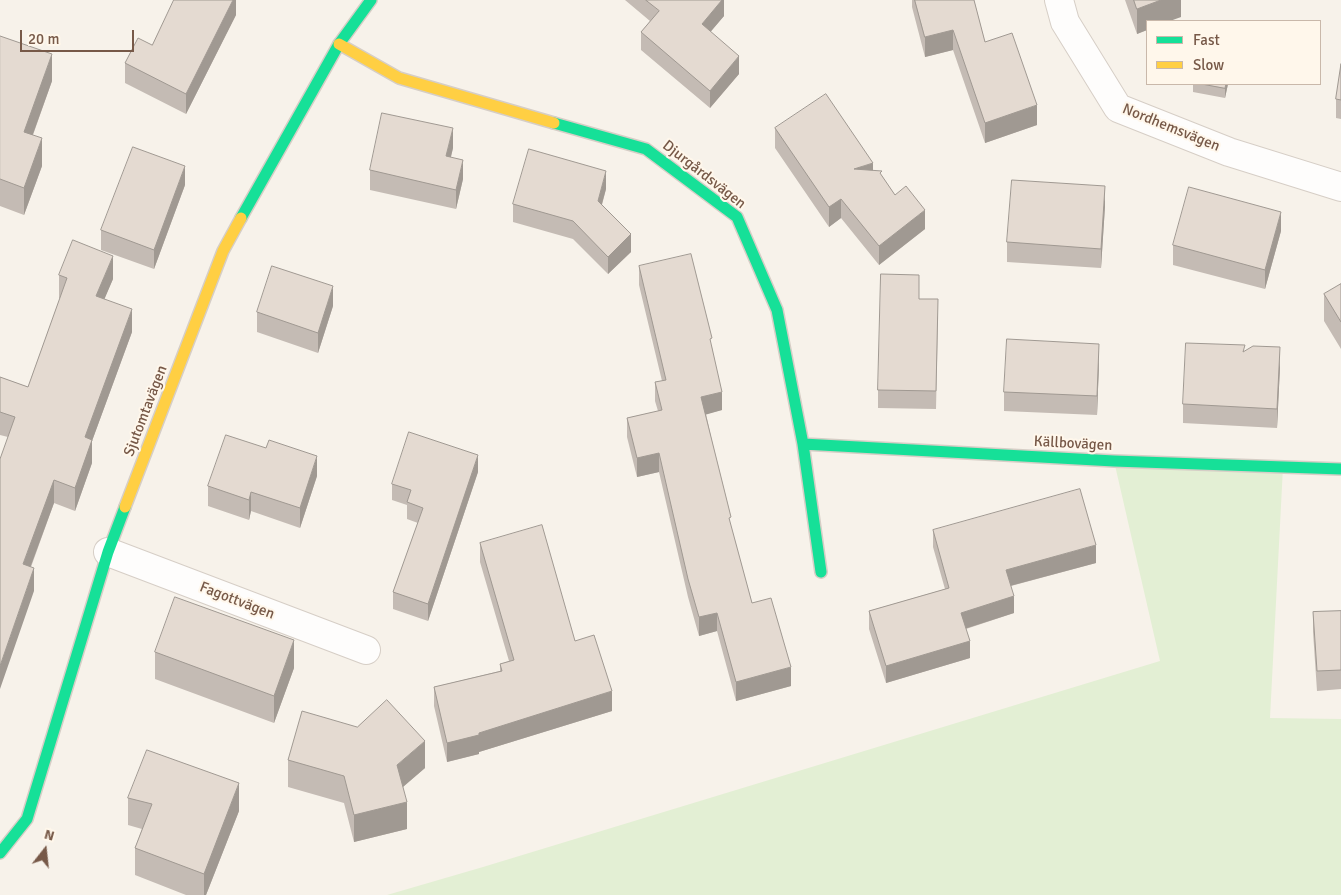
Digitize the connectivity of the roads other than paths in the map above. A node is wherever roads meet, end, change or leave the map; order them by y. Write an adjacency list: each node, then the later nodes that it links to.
1 (371, 0): 3 (street, Sjutomtavägen)
2 (1059, 0): 4 (street, Nordhemsvägen)
3 (338, 44): 5 (street, Djurgårdsvägen); 7 (street, Sjutomtavägen)
4 (1341, 187)
5 (803, 444): 6 (street, Källbovägen); 8 (street, Djurgårdsvägen)
6 (1341, 470)
7 (108, 552): 9 (street, Fagottvägen); 10 (street, Sjutomtavägen)
8 (821, 572)
9 (366, 650)
10 (0, 853)

